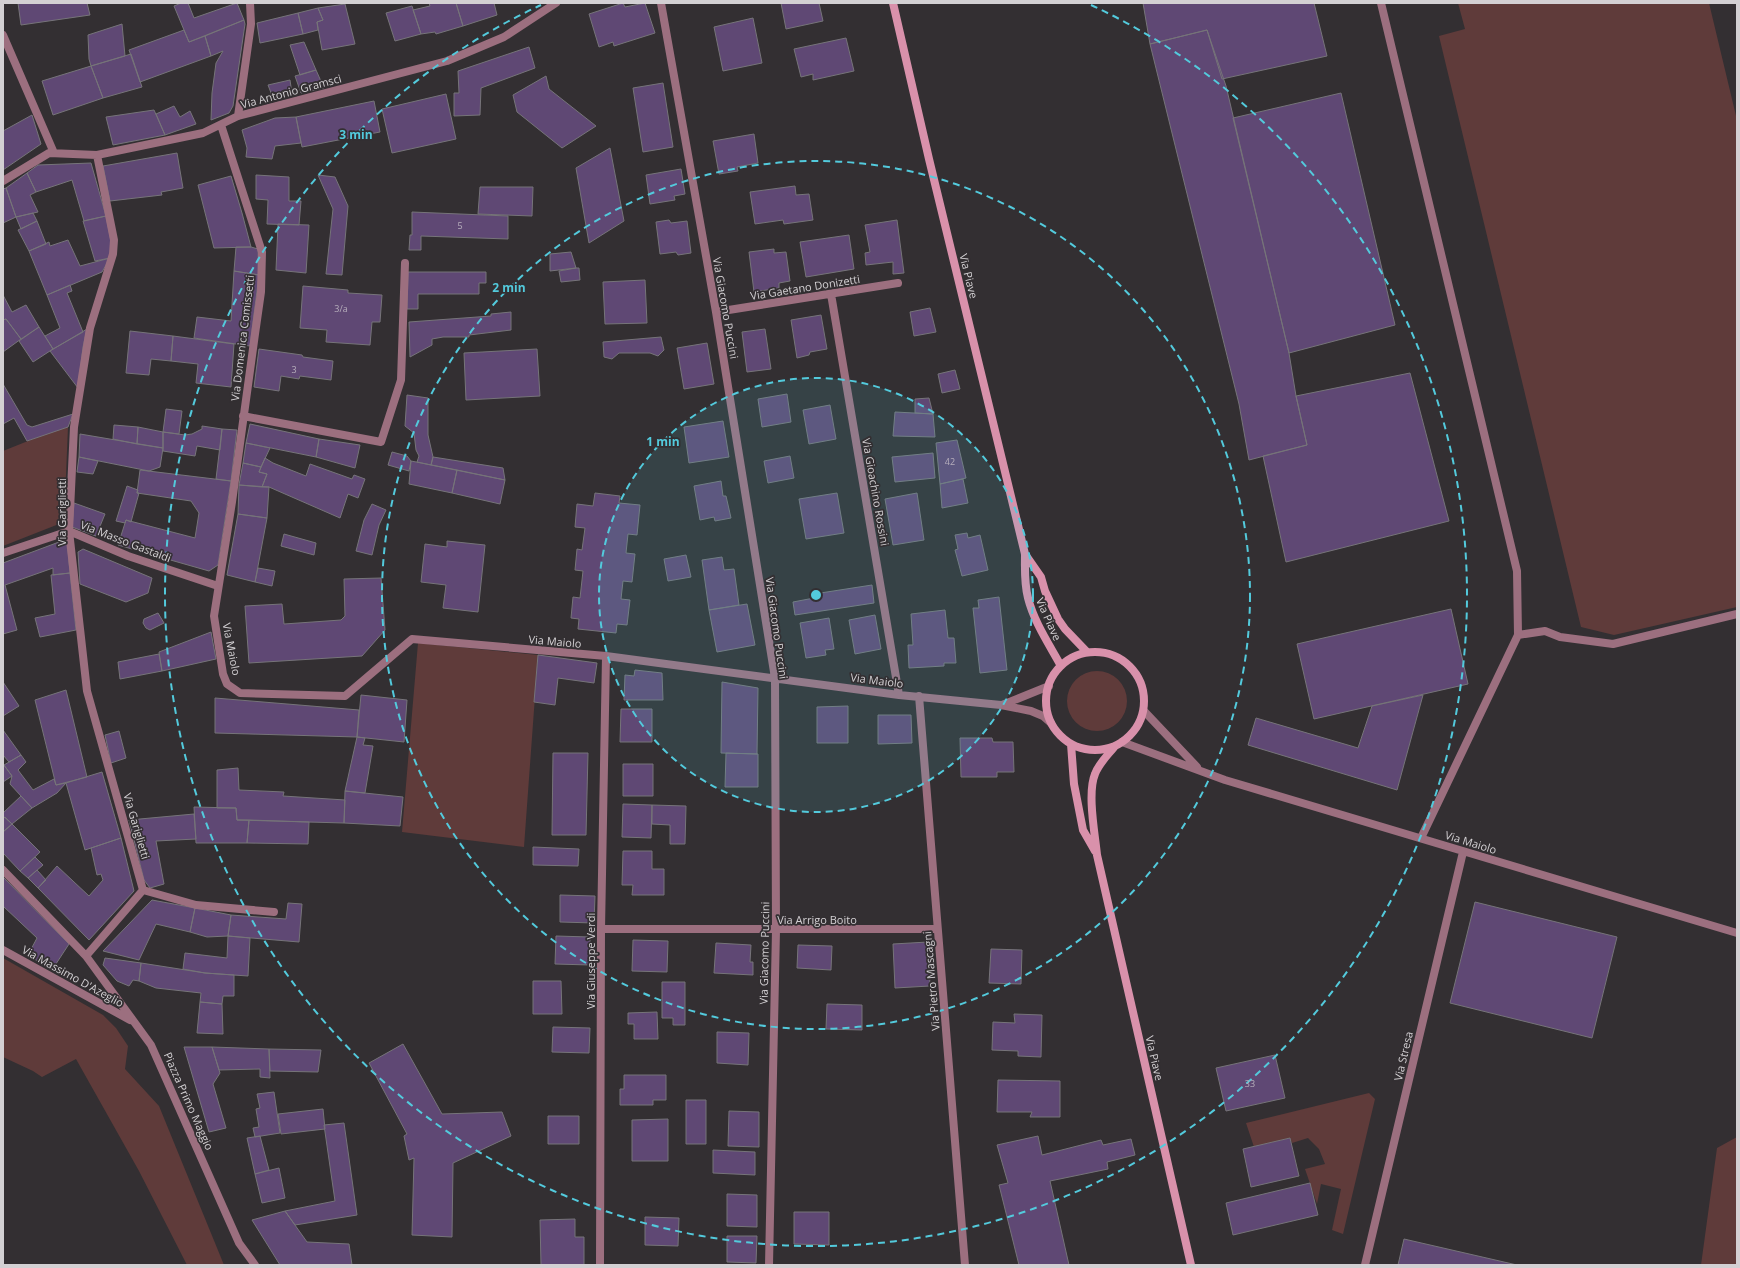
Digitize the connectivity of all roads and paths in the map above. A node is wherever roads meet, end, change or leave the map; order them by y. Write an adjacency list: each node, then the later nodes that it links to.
1 (250, 3): 7 (street)
2 (556, 3): 7 (street, Via Antonio Gramsci)
3 (661, 3): 15 (street, Via Giacomo Puccini)
4 (894, 3): 19 (main road, Via Piave)
5 (1381, 3): 22 (street)
6 (3, 35): 9 (street)
7 (238, 116): 8 (street, Via Antonio Gramsci)
8 (221, 125): 10 (street, Via Antonio Gramsci); 16 (street, Via Domenica Comissetti)
9 (54, 153): 10 (street, Via Antonio Gramsci); 11 (street, Via Antonio Gramsci)
10 (97, 155): 17 (street, Via Gariglietti)
11 (3, 181)
12 (405, 263): 16 (street, Via Domenica Comissetti)
13 (898, 283): 14 (street, Via Gaetano Donizetti)
14 (831, 294): 15 (street, Via Gaetano Donizetti); 28 (street, Via Gioachino Rossini)
15 (716, 312): 26 (street, Via Giacomo Puccini)
16 (243, 416): 20 (street, Via Domenica Comissetti)
17 (70, 531): 18 (street, Via Masso Gastaldi); 20 (street, Via Masso Gastaldi); 40 (street, Via Gariglietti)
18 (3, 553)
19 (1025, 554): 23 (main road, Via Piave); 25 (main road, Via Piave)
20 (218, 586): 24 (street, Via Maiolo)
21 (1737, 614): 22 (street)
22 (1518, 634): 36 (street)
23 (1087, 652): 25 (main road); 31 (main road)
24 (606, 656): 26 (street, Via Maiolo); 42 (street, Via Giuseppe Verdi)
25 (1060, 666): 27 (main road)
26 (775, 678): 28 (street, Via Maiolo); 44 (street, Via Giacomo Puccini)
27 (1049, 686): 30 (street, Via Maiolo); 32 (main road)
28 (899, 695): 29 (street, Via Maiolo)
29 (919, 696): 30 (street, Via Maiolo); 43 (street, Via Pietro Mascagni)
30 (1001, 705): 32 (street, Via Maiolo)
31 (1144, 711): 34 (main road); 35 (street, Via Maiolo)
32 (1051, 723): 33 (main road)
33 (1071, 744): 34 (main road); 38 (main road, Via Piave)
34 (1119, 744): 35 (street, Via Maiolo); 38 (main road, Via Piave)
35 (1199, 769): 36 (street, Via Maiolo)
36 (1421, 838): 37 (street, Via Maiolo)
37 (1463, 852): 45 (street, Via Maiolo); 54 (street, Via Stresa)
38 (1097, 855): 53 (main road, Via Piave)
39 (3, 870): 47 (street, Piazza Primo Maggio)
40 (143, 890): 41 (street); 47 (street)
41 (274, 912)
42 (601, 929): 44 (street, Via Arrigo Boito); 50 (street, Via Giuseppe Verdi)
43 (938, 929): 44 (street, Via Arrigo Boito); 52 (street, Via Pietro Mascagni)
44 (776, 930): 51 (street, Via Giacomo Puccini)
45 (1737, 933)
46 (3, 950): 48 (street, Via Massimo D'Azeglio)
47 (86, 956): 48 (street, Piazza Primo Maggio)
48 (133, 1021): 49 (street, Piazza Primo Maggio)
49 (255, 1265)
50 (600, 1265)
51 (769, 1265)
52 (965, 1265)
53 (1191, 1265)
54 (1365, 1265)

